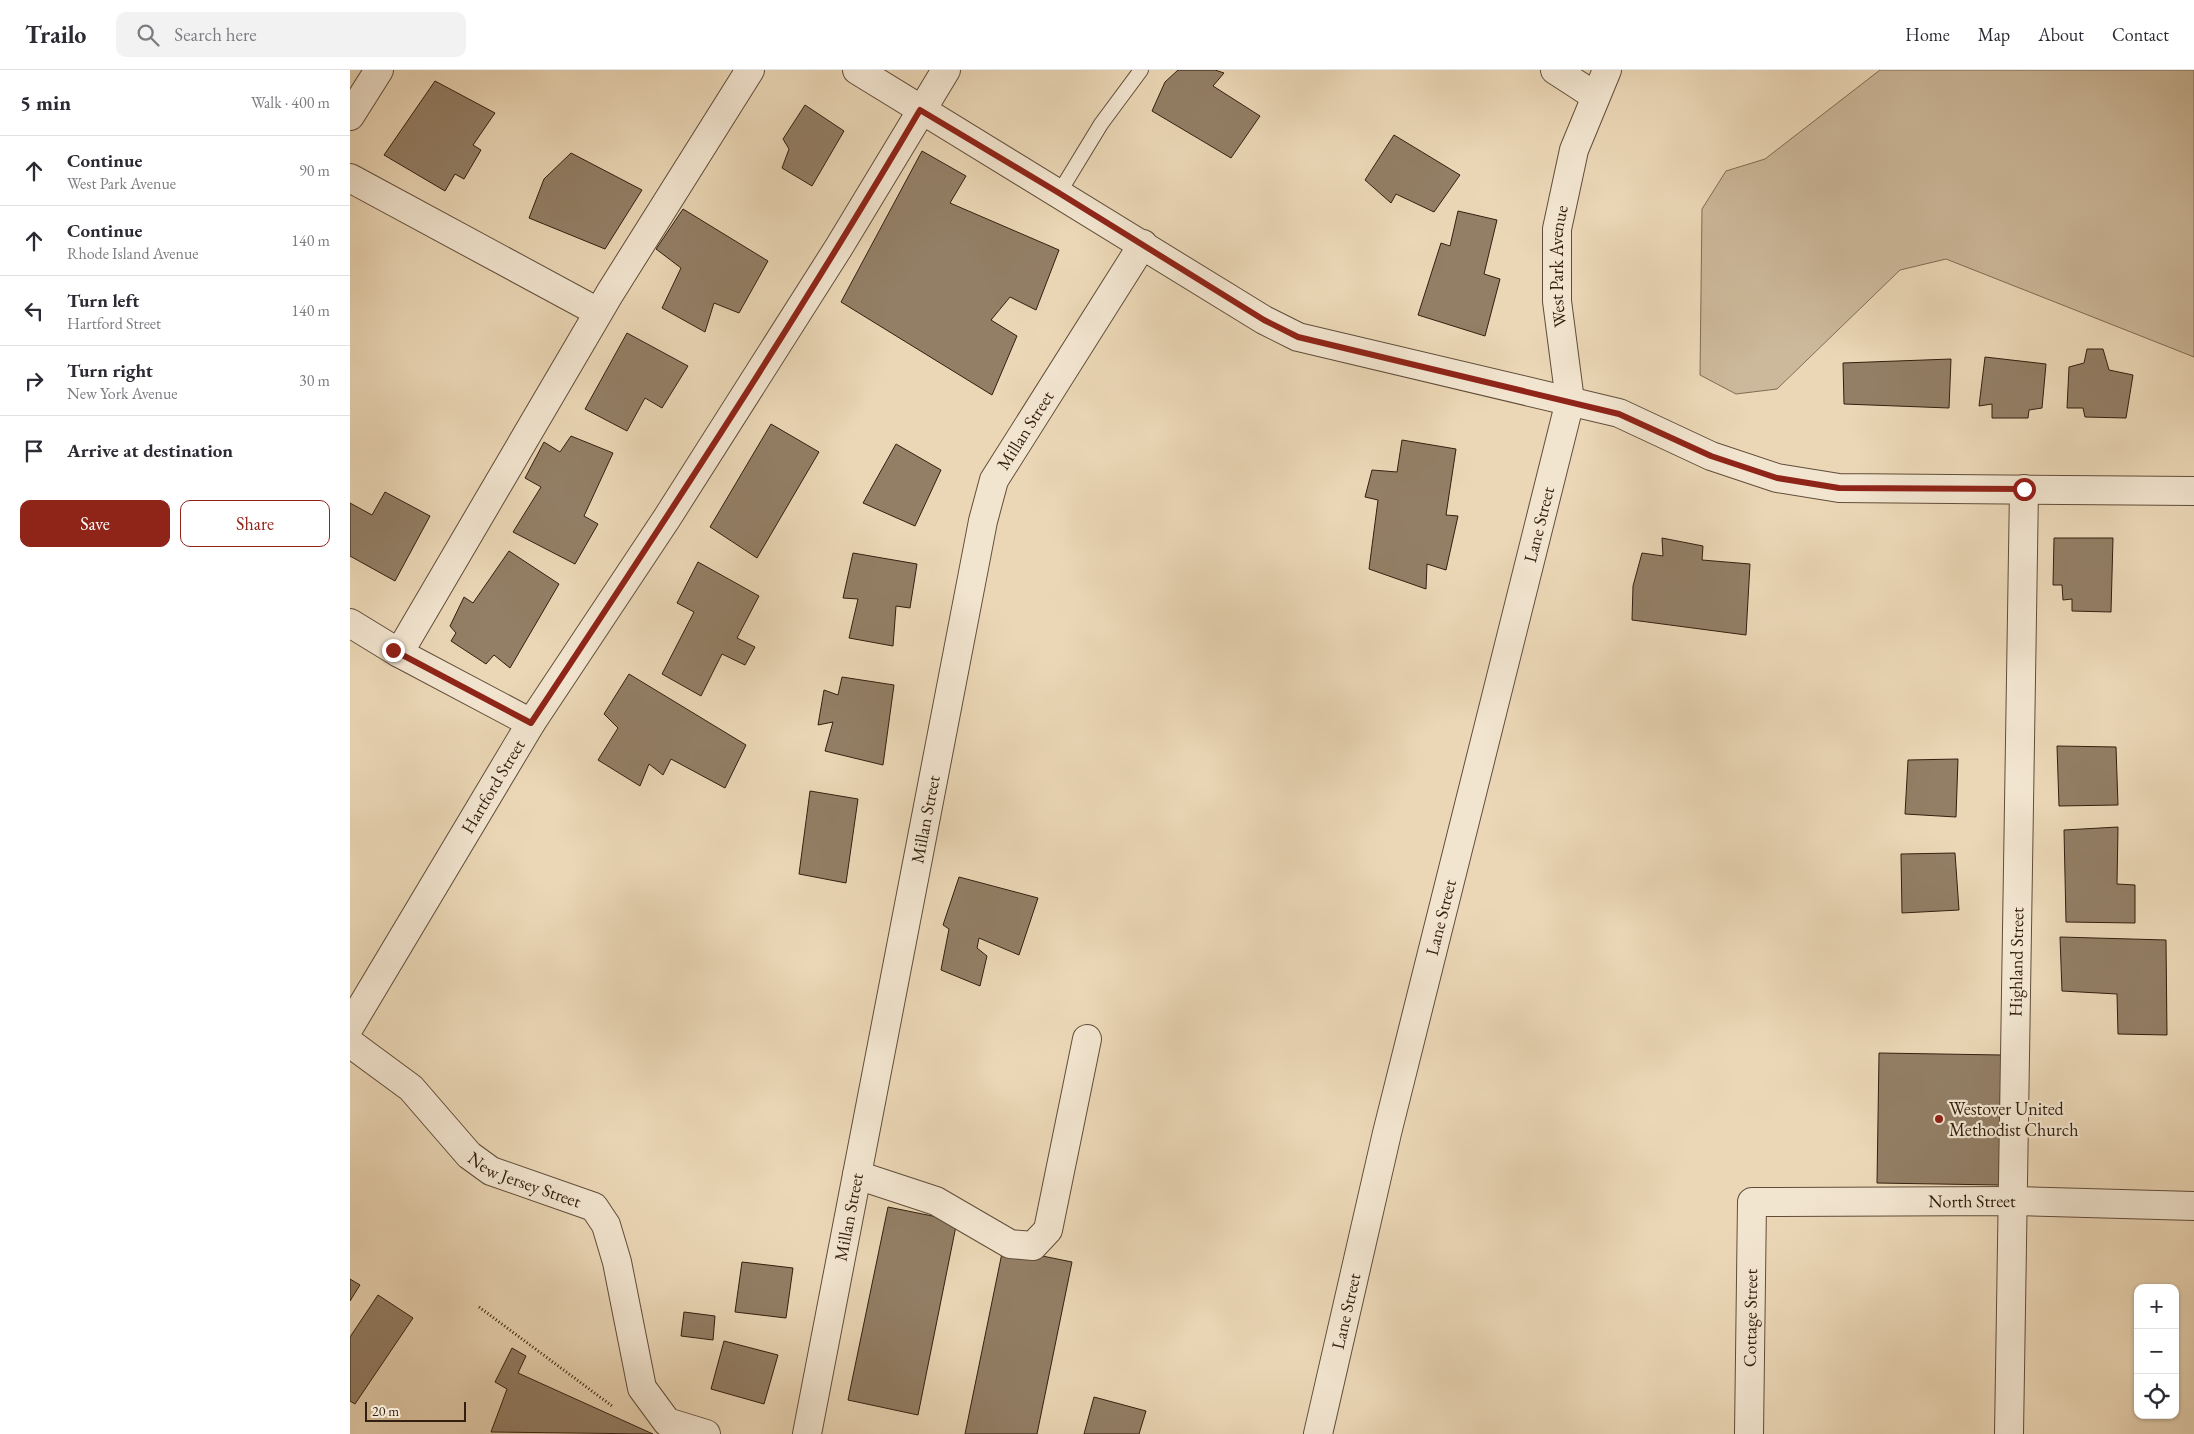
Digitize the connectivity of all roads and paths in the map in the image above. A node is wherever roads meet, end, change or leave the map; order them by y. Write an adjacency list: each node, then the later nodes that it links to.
1 (379, 70): 10 (street)
2 (750, 70): 14 (street)
3 (857, 70): 9 (street)
4 (946, 70): 9 (street, Hartford Street)
5 (1140, 70): 12 (lane)
6 (1555, 70): 8 (street)
7 (1607, 70): 8 (street, West Park Avenue)
8 (1595, 96): 15 (street, West Park Avenue)
9 (920, 110): 12 (street); 20 (street, Hartford Street)
10 (350, 116)
11 (350, 178): 14 (street)
12 (1059, 193): 13 (street)
13 (1143, 244): 15 (street); 24 (street, Millan Street)
14 (598, 312): 19 (street)
15 (1570, 401): 16 (street); 32 (street, Lane Street)
16 (2024, 489): 17 (street); 26 (street, Highland Street)
17 (2194, 491)
18 (350, 623): 19 (street)
19 (399, 654): 20 (street)
20 (531, 723): 21 (street, Hartford Street)
21 (350, 1026)
22 (1087, 1039): 24 (street)
23 (350, 1043): 30 (street, New Jersey Street)
24 (857, 1175): 31 (street, Millan Street)
25 (1752, 1202): 26 (street, North Street); 33 (street, Cottage Street)
26 (2014, 1202): 27 (street, North Street); 34 (street, Highland Street)
27 (2194, 1206)
28 (479, 1307): 29 (path)
29 (612, 1406)
30 (706, 1434)
31 (806, 1434)
32 (1318, 1434)
33 (1749, 1434)
34 (2009, 1434)

